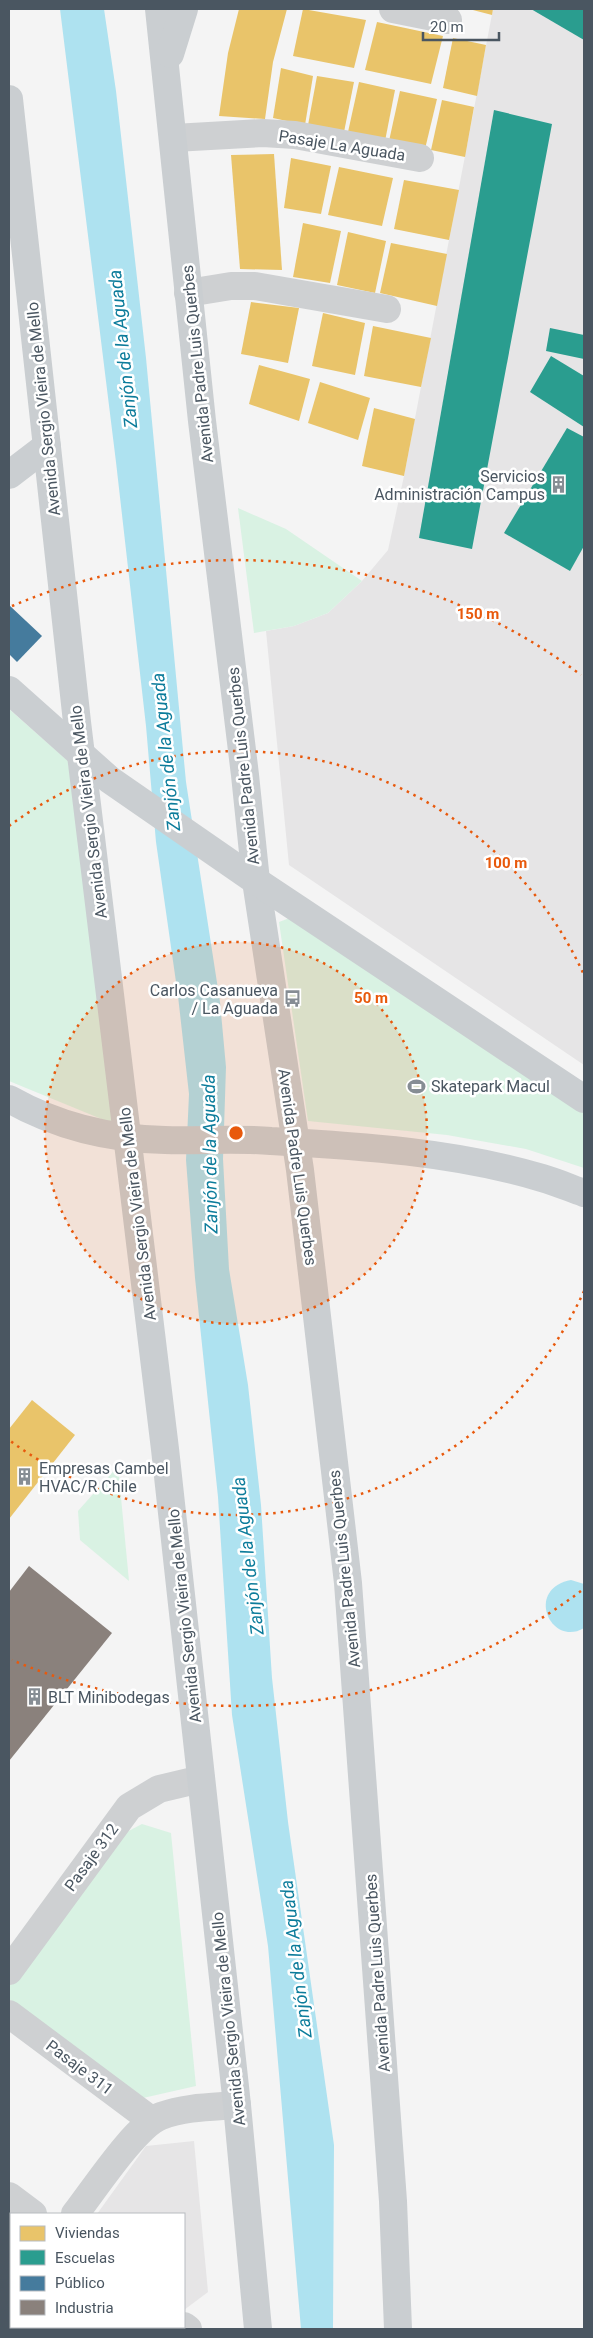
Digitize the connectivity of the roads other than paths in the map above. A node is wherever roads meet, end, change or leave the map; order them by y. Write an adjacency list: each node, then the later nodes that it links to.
1 (159, 9): 5 (main road, Avenida Padre Luis Querbes)
2 (184, 9): 5 (main road)
3 (393, 9): 4 (street)
4 (448, 20)
5 (166, 68): 7 (main road, Avenida Padre Luis Querbes)
6 (9, 115): 11 (main road, Avenida Sergio Vieira de Mello)
7 (174, 138): 8 (street, Pasaje La Aguada); 9 (main road, Avenida Padre Luis Querbes)
8 (420, 158)
9 (188, 293): 10 (street); 15 (main road, Avenida Padre Luis Querbes)
10 (387, 309)
11 (47, 446): 12 (main road); 14 (main road, Avenida Sergio Vieira de Mello)
12 (9, 475)
13 (9, 690): 14 (main road)
14 (81, 756): 15 (main road); 18 (main road, Avenida Sergio Vieira de Mello)
15 (256, 881): 17 (main road); 19 (main road, Avenida Padre Luis Querbes)
16 (9, 1099): 18 (main road)
17 (584, 1099)
18 (127, 1138): 19 (main road); 21 (main road, Avenida Sergio Vieira de Mello)
19 (296, 1143): 20 (main road); 30 (main road, Avenida Padre Luis Querbes)
20 (584, 1193)
21 (201, 1779): 22 (street, Pasaje 312); 24 (main road, Avenida Sergio Vieira de Mello)
22 (9, 1971)
23 (9, 2014): 25 (street, Pasaje 311)
24 (238, 2105): 25 (street); 29 (main road, Avenida Sergio Vieira de Mello)
25 (151, 2120): 28 (street)
26 (9, 2196): 27 (street)
27 (32, 2213)
28 (76, 2213)
29 (258, 2329)
30 (398, 2329)

